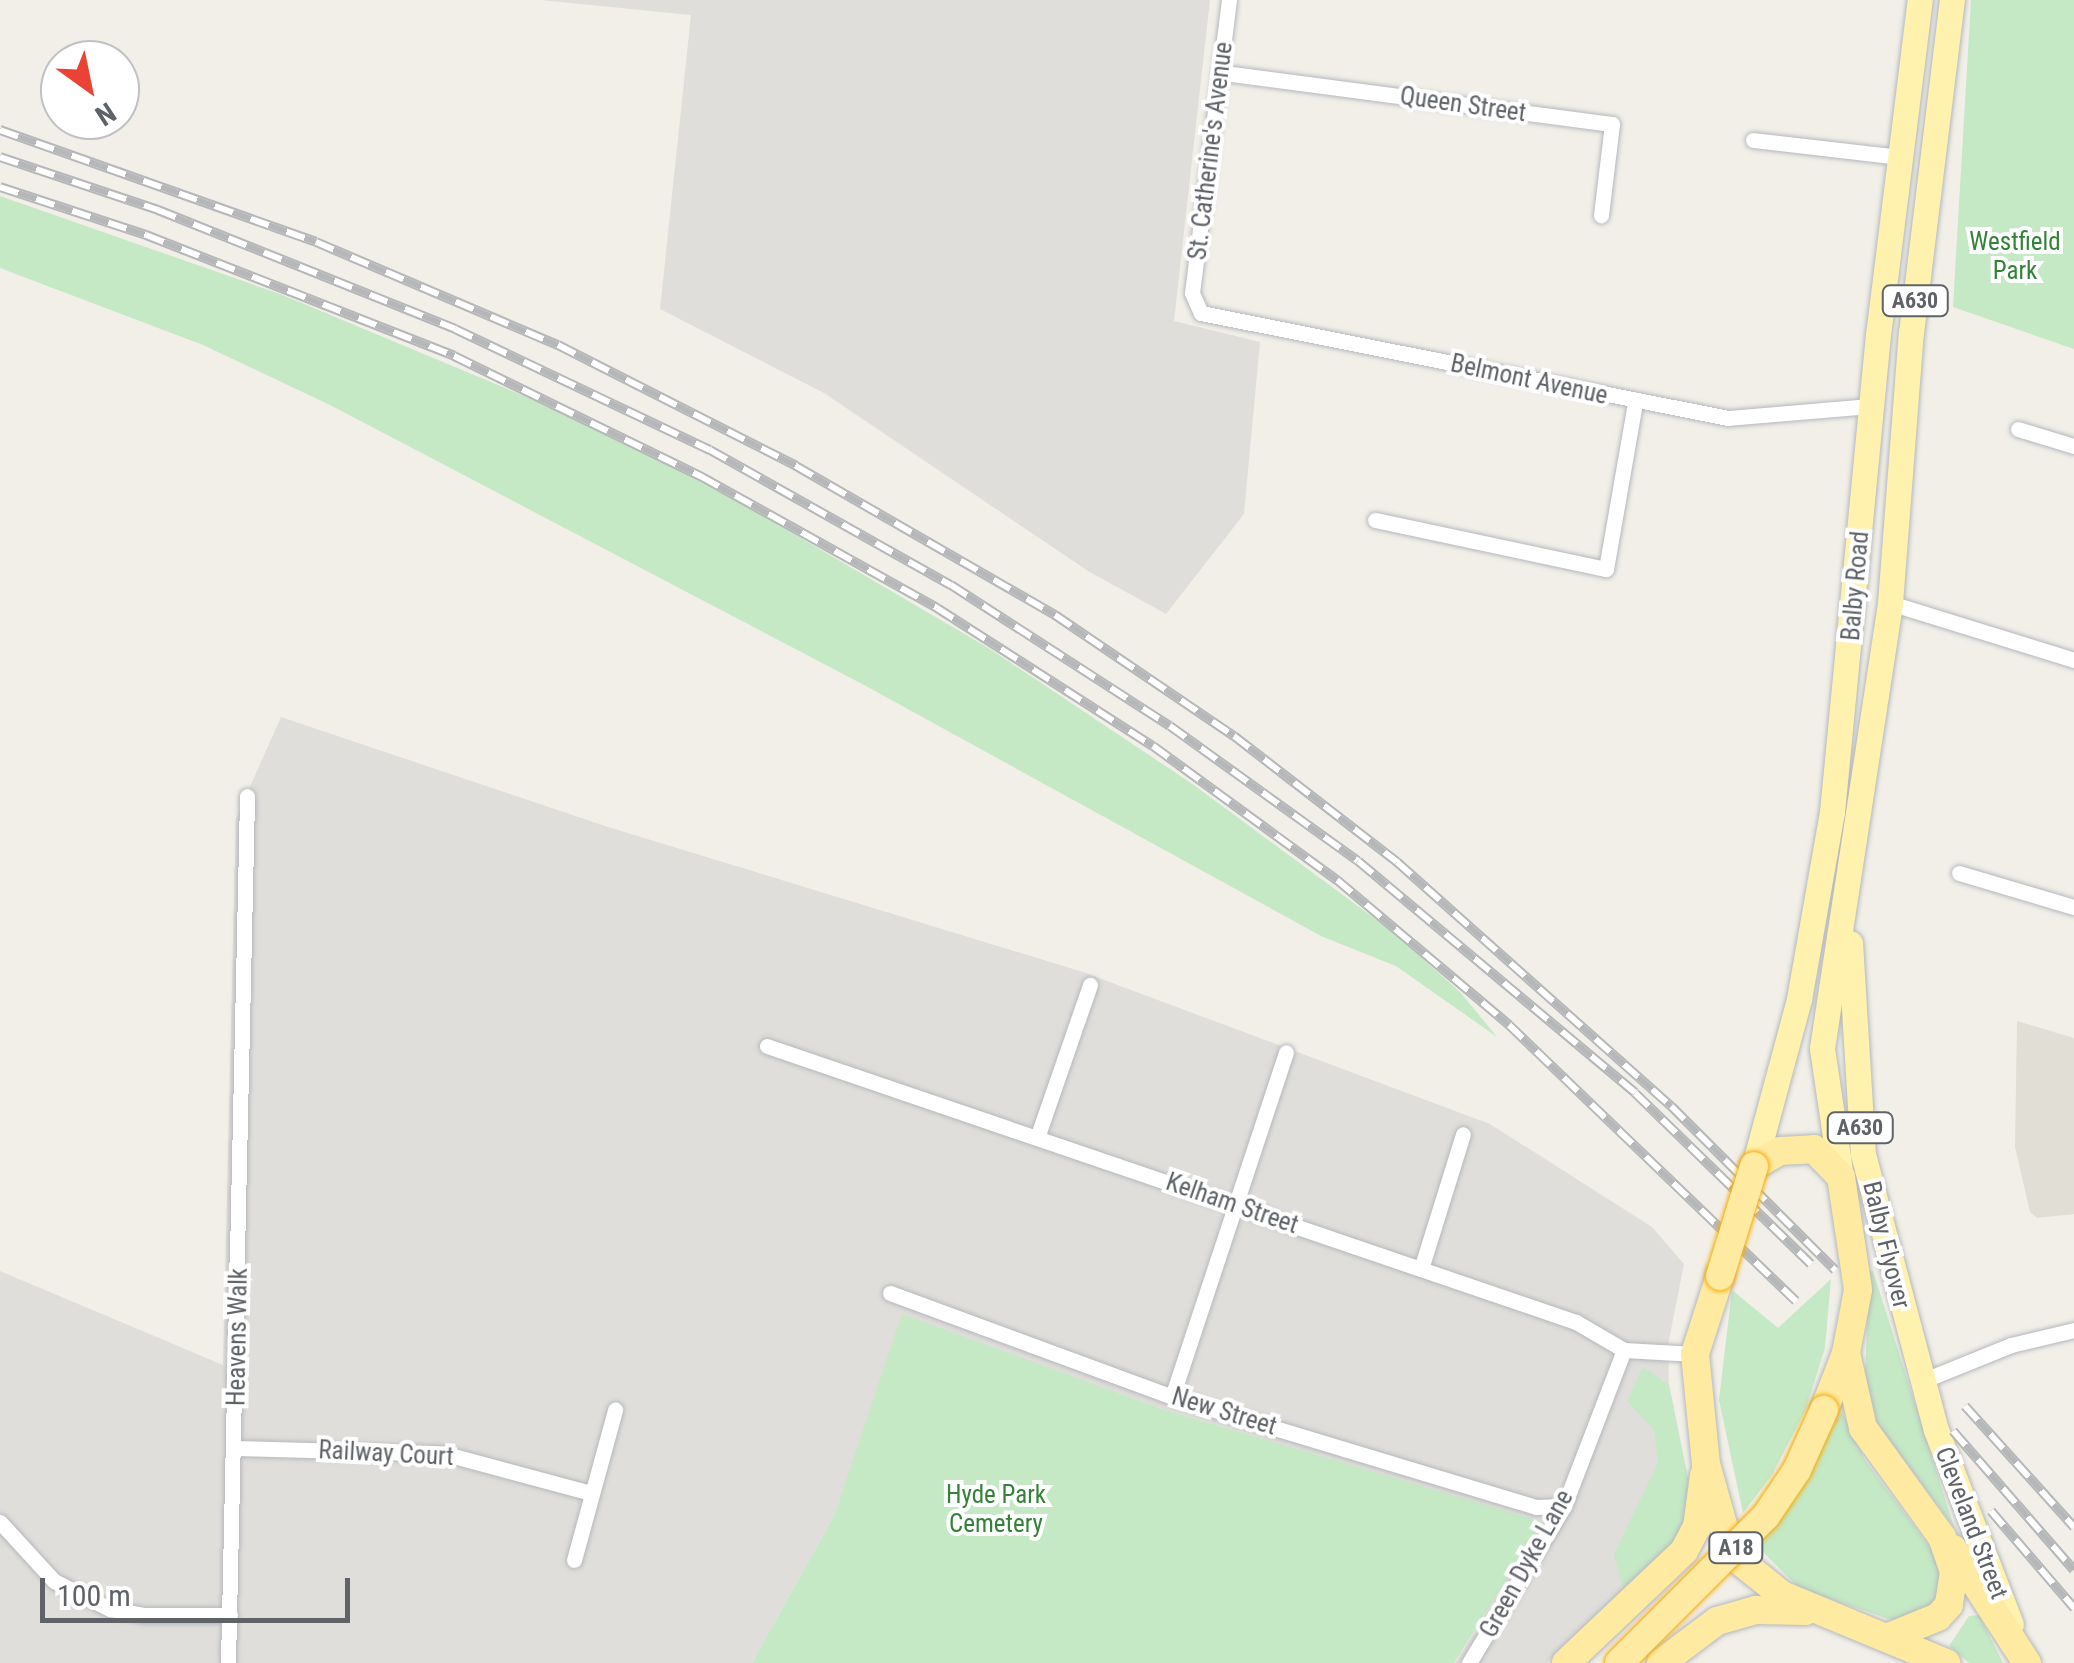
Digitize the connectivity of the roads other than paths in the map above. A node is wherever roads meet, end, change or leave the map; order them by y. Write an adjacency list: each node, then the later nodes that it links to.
1 (1229, 0): 4 (street, St. Catherine's Avenue)
2 (1920, 0): 6 (main road, Balby Road / A630)
3 (1952, 0): 9 (main road, Balby Road / A630)
4 (1224, 73): 7 (street, Queen Street); 8 (street, St. Catherine's Avenue)
5 (1753, 140): 6 (street)
6 (1899, 157): 11 (main road, Balby Road / A630)
7 (1601, 215)
8 (1194, 302): 10 (street, Belmont Avenue)
9 (1911, 333): 11 (main road, A630); 16 (main road, Balby Road / A630)
10 (1635, 402): 11 (street, Belmont Avenue); 14 (street)
11 (1872, 406): 15 (main road, Balby Road / A630)
12 (2018, 429): 13 (street)
13 (2074, 446)
14 (1375, 520)
15 (1857, 599): 16 (main road); 27 (main road, Balby Road / A630)
16 (1890, 603): 17 (street); 19 (main road, Balby Flyover / A630)
17 (2074, 660)
18 (247, 796): 39 (street, Heavens Walk)
19 (1850, 868): 28 (main road, Balby Flyover / A630); 36 (main road, Balby Flyover / A630)
20 (1959, 873): 21 (street)
21 (2074, 908)
22 (1090, 985): 26 (street)
23 (767, 1046): 26 (street, Kelham Street)
24 (1286, 1052): 29 (street)
25 (1463, 1134): 30 (street)
26 (1038, 1135): 29 (street, Kelham Street)
27 (1754, 1166): 28 (highway, Balby Flyover / A630); 35 (highway, A630, bridge)
28 (1841, 1177): 34 (highway, Balby Flyover / A630)
29 (1236, 1205): 30 (street, Kelham Street); 37 (street)
30 (1421, 1269): 33 (street, Kelham Street)
31 (890, 1293): 37 (street, New Street)
32 (2074, 1330): 36 (street)
33 (1624, 1350): 35 (street, Kelham Street); 42 (street, Green Dyke Lane)
34 (1846, 1353): 44 (highway, Balby Flyover / A630); 52 (highway, Balby Flyover / A18, bridge)
35 (1696, 1354): 40 (highway, A630)
36 (1922, 1381): 55 (main road, Cleveland Street / A630)
37 (1172, 1397): 42 (street, New Street)
38 (615, 1410): 41 (street)
39 (236, 1448): 41 (street, Railway Court); 47 (street, Heavens Walk)
40 (1706, 1464): 46 (highway, A630); 51 (highway, A18)
41 (591, 1493): 45 (street)
42 (1564, 1506): 50 (street, Green Dyke Lane)
43 (0, 1522): 47 (street)
44 (1942, 1536): 48 (highway, Balby Flyover / A630); 55 (highway, Cleveland Street / A630)
45 (574, 1560)
46 (1816, 1611): 48 (highway, A630); 53 (highway)
47 (230, 1615): 49 (street, Heavens Walk)
48 (1889, 1637): 54 (highway, A630)
49 (228, 1663)
50 (1469, 1663)
51 (1566, 1663)
52 (1619, 1663)
53 (1661, 1663)
54 (1946, 1663)
55 (2026, 1663)

